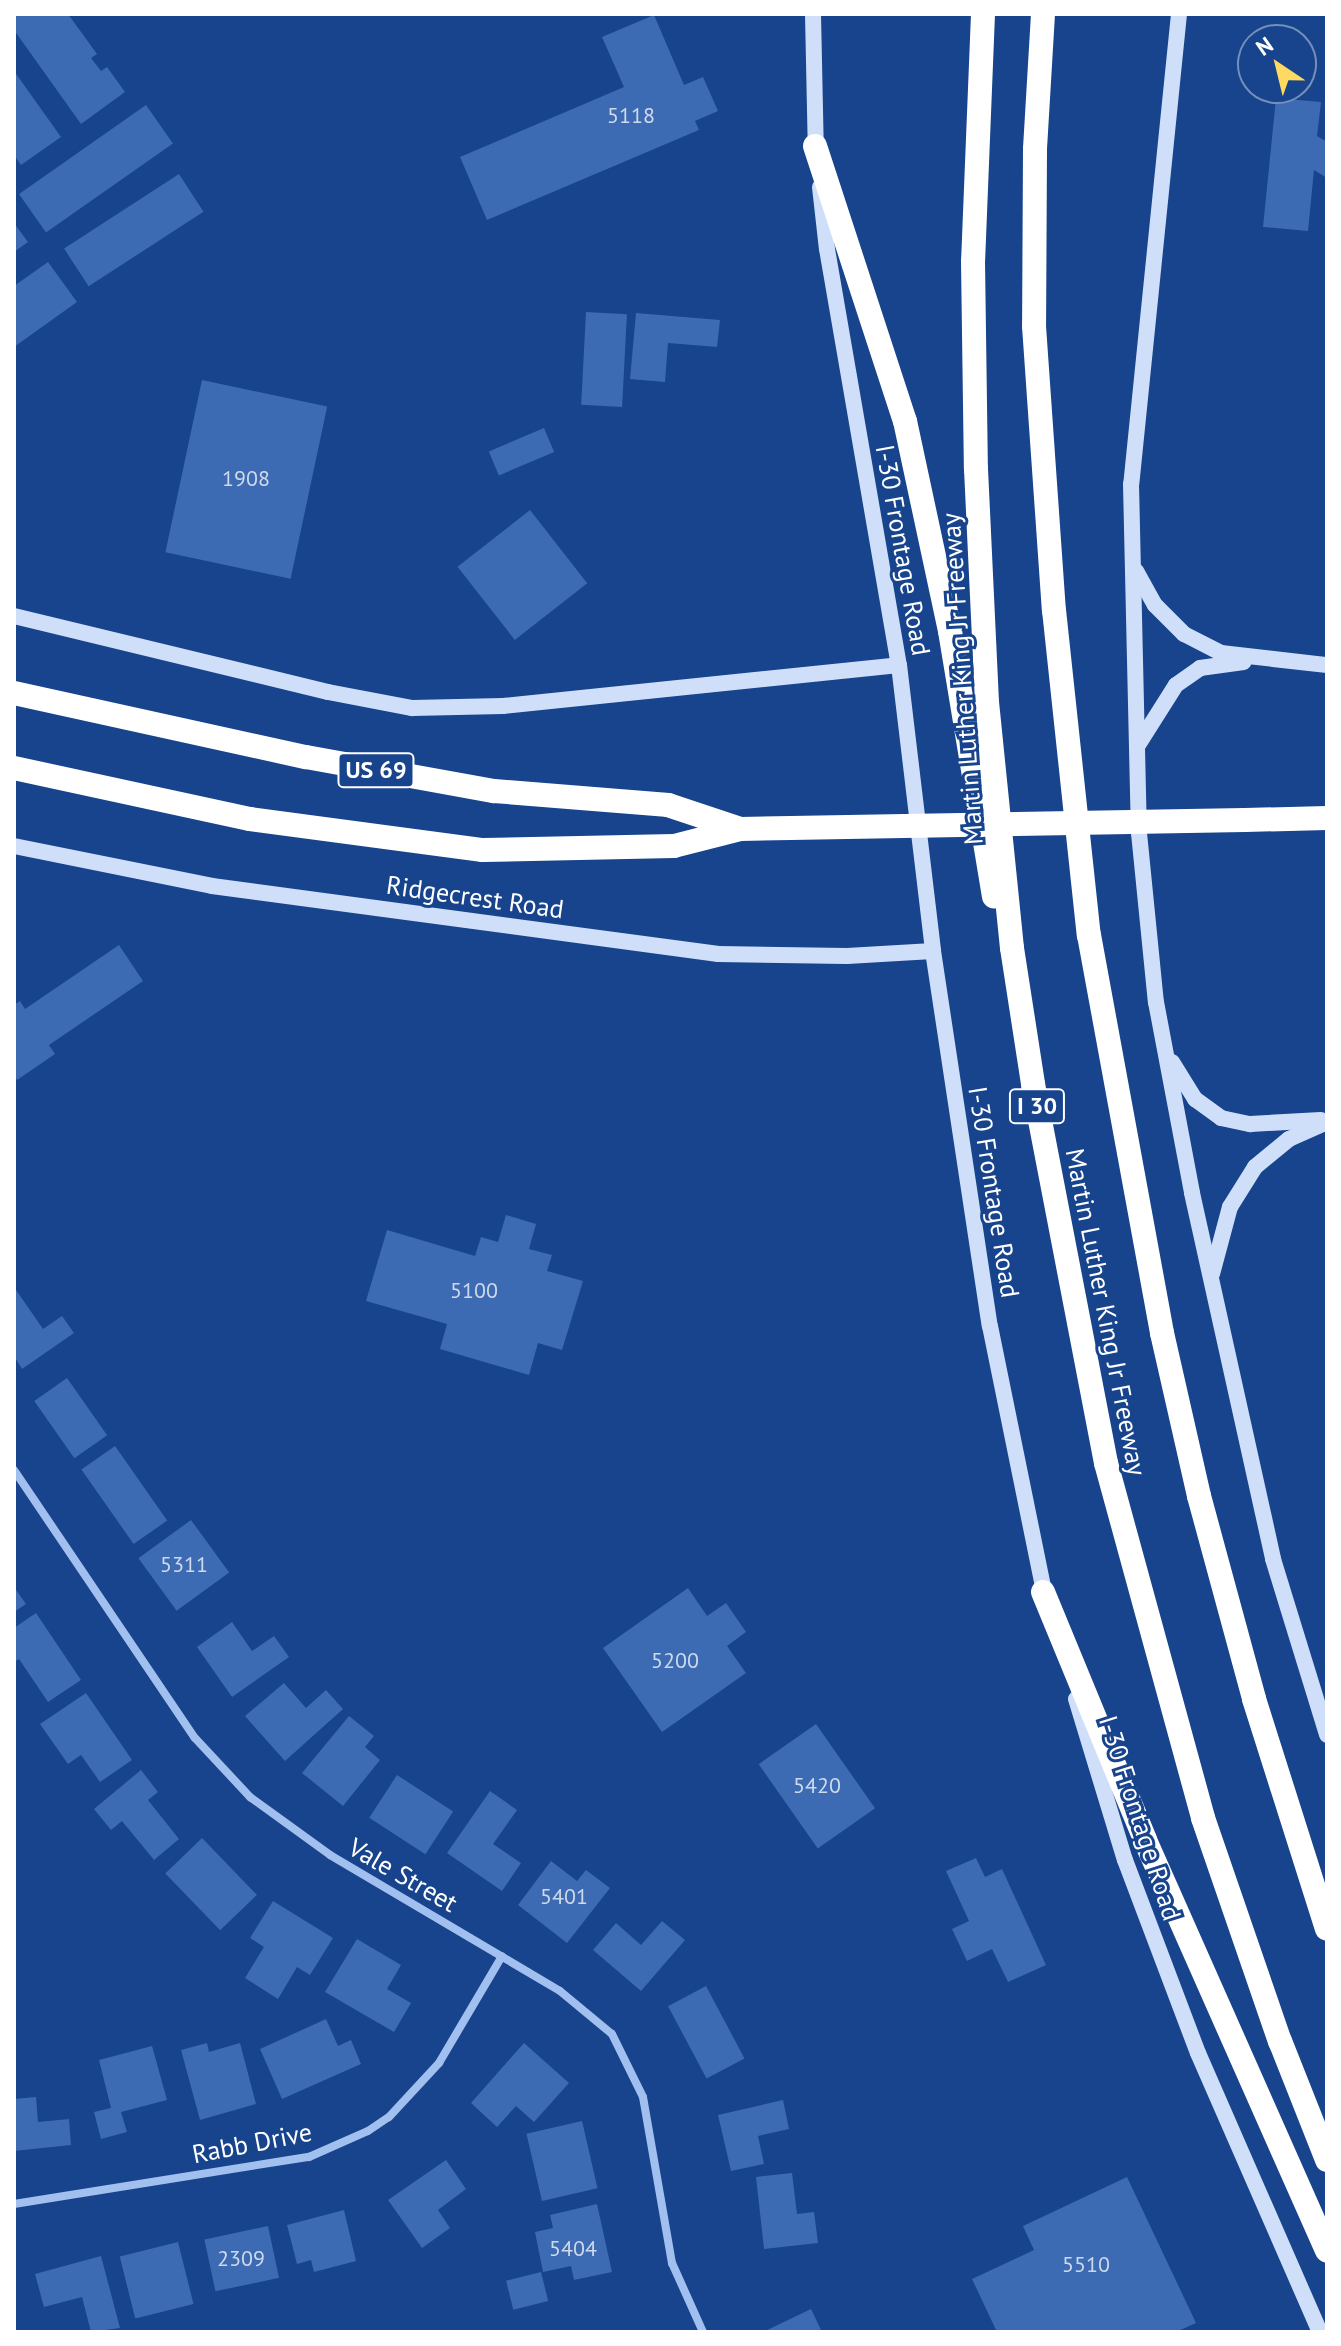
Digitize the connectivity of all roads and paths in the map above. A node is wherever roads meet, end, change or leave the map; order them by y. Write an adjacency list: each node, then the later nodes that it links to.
1 (813, 14): 5 (main road, I-30 Frontage Road)
2 (983, 14): 17 (highway, Martin Luther King Jr Freeway / I 30)
3 (1043, 14): 25 (highway, Martin Luther King Jr Freeway)
4 (1179, 14): 6 (main road)
5 (815, 146): 9 (main road, I-30 Frontage Road); 17 (highway)
6 (1135, 569): 8 (main road); 12 (main road)
7 (14, 616): 9 (main road)
8 (1262, 660): 10 (main road); 12 (main road)
9 (899, 665): 18 (main road, I-30 Frontage Road)
10 (1327, 665)
11 (14, 693): 15 (highway, US 69)
12 (1137, 747): 19 (main road)
13 (14, 768): 15 (highway, US 69)
14 (1327, 818): 15 (highway, US 69, bridge)
15 (740, 829)
16 (14, 846): 18 (main road, Ridgecrest Road)
17 (1012, 948): 27 (highway, Martin Luther King Jr Freeway / I 30)
18 (933, 951): 23 (main road, I-30 Frontage Road)
19 (1167, 1054): 20 (main road); 21 (main road)
20 (1327, 1121): 21 (main road)
21 (1212, 1276): 24 (main road)
22 (14, 1470): 26 (street, Vale Street)
23 (1043, 1592): 29 (highway); 31 (main road, I-30 Frontage Road)
24 (1327, 1735)
25 (1327, 1929)
26 (502, 1956): 28 (street, Rabb Drive); 30 (street, Vale Street)
27 (1327, 2160)
28 (14, 2204)
29 (1327, 2250)
30 (703, 2332)
31 (1320, 2332)

